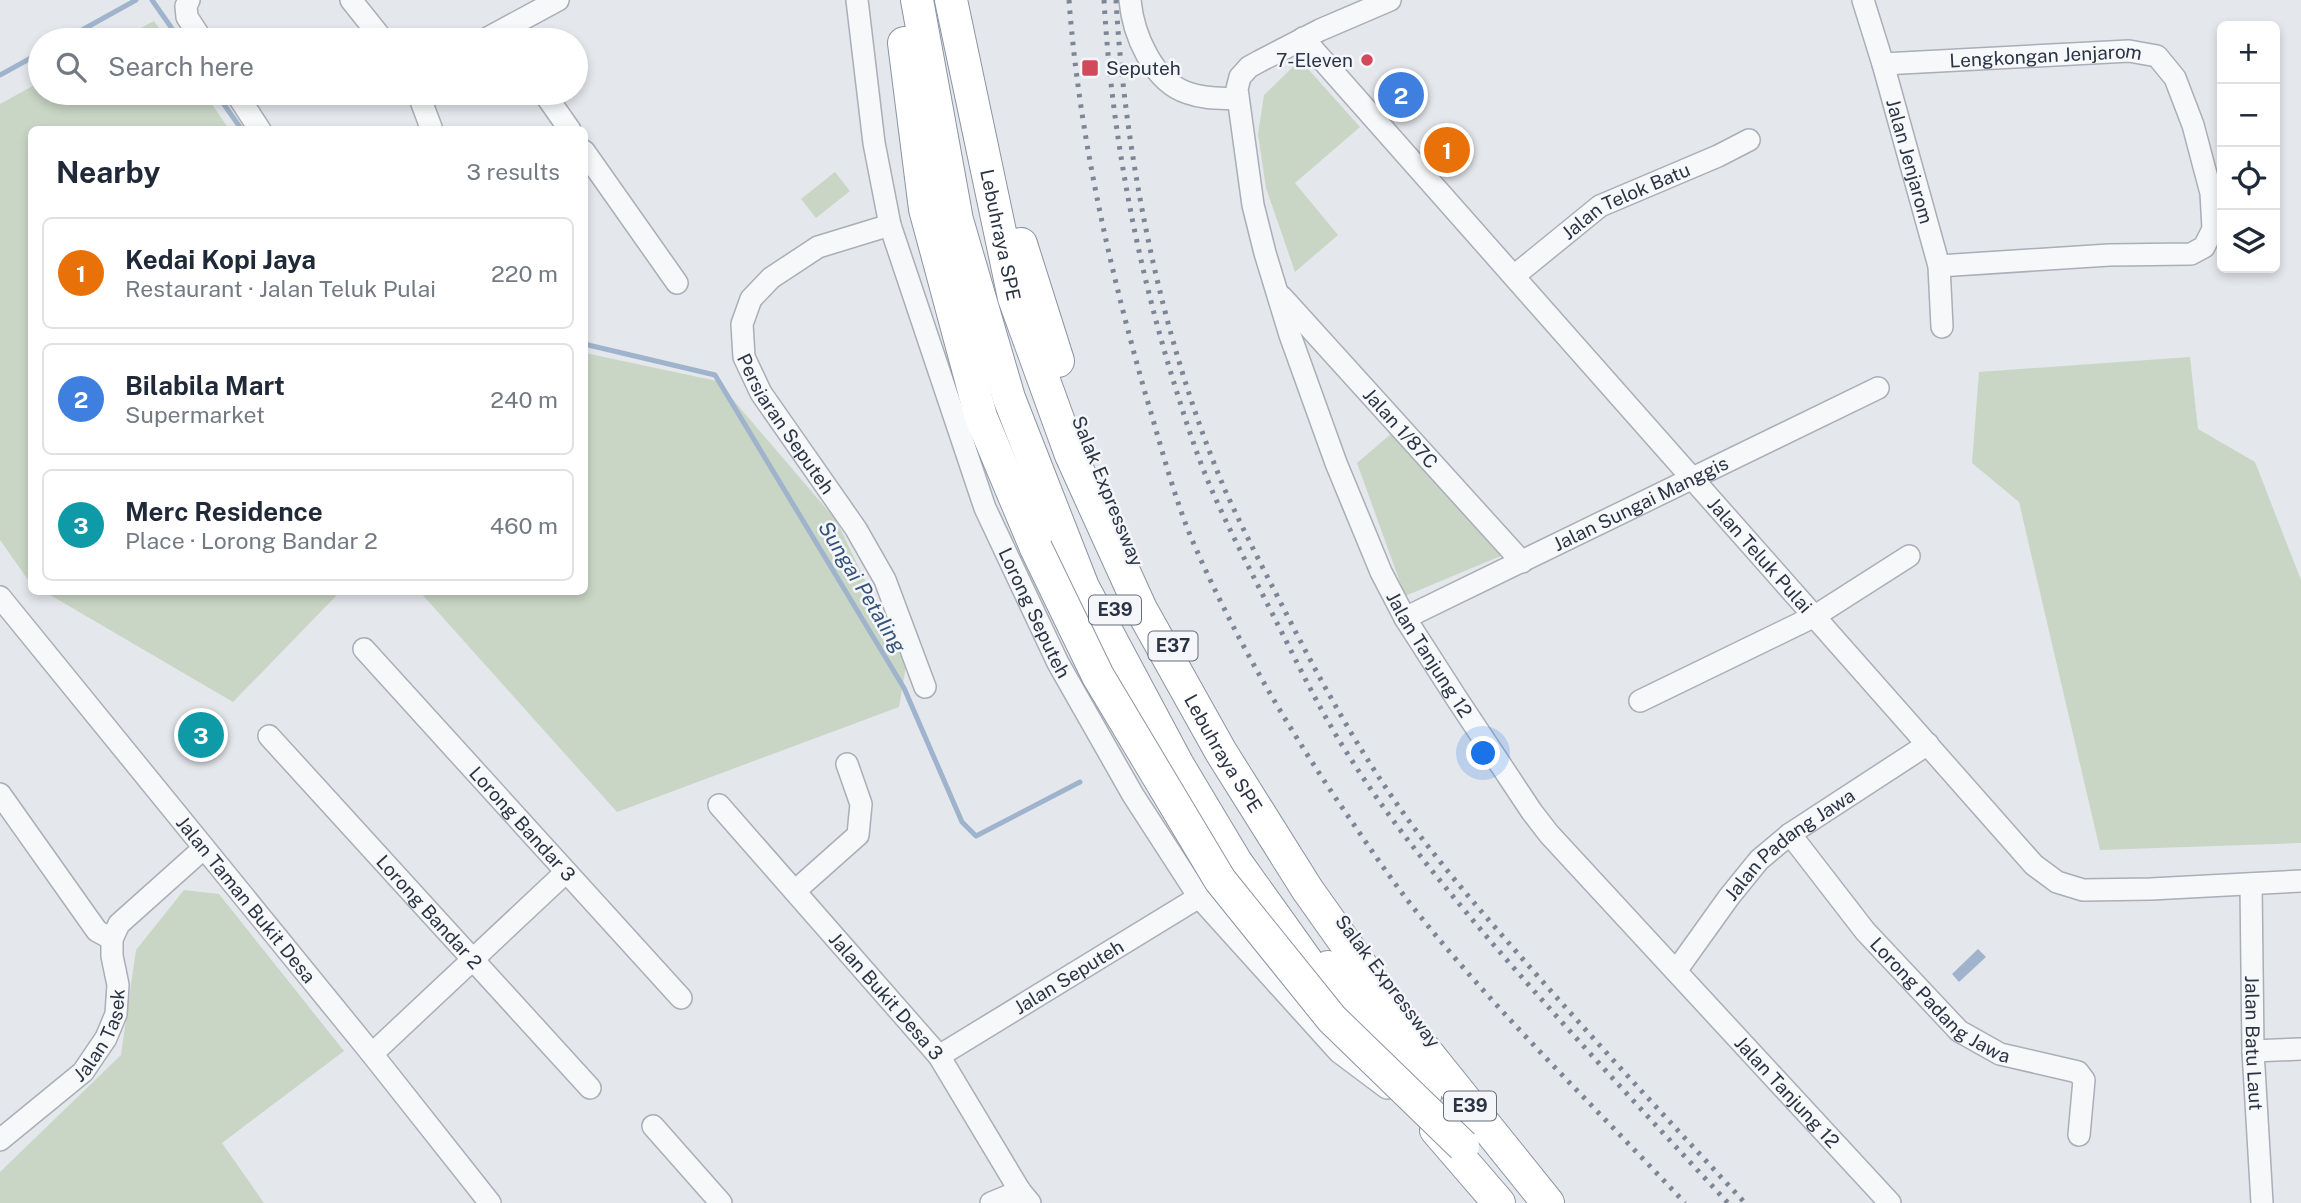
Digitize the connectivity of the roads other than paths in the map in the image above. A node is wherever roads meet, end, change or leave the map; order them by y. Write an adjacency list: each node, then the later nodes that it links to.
1 (351, 0): 14 (street)
2 (558, 0): 15 (street)
3 (858, 0): 27 (street, Lorong Seputeh)
4 (898, 0): 34 (highway)
5 (917, 0): 38 (highway, E37)
6 (929, 0): 70 (highway, Lebuhraya SPE / E39, bridge)
7 (951, 0): 77 (highway, Lebuhraya SPE / E39)
8 (966, 0): 78 (highway, Salak Expressway / E37)
9 (1390, 0): 16 (street)
10 (1863, 0): 17 (street, Jalan Jenjarom)
11 (188, 3): 13 (street)
12 (1126, 4): 18 (street)
13 (194, 28)
14 (373, 28)
15 (513, 28)
16 (1303, 38): 18 (street); 29 (street, Jalan Teluk Pulai)
17 (1884, 64): 28 (street, Jalan Jenjarom); 28 (street, Lengkongan Jenjarom)
18 (1237, 99): 31 (street, Jalan Tanjung 12)
19 (244, 105): 22 (street)
20 (423, 105): 23 (street)
21 (552, 105): 24 (street)
22 (257, 126)
23 (430, 126)
24 (567, 126)
25 (1749, 140): 29 (street, Jalan Telok Batu)
26 (588, 157): 30 (street)
27 (890, 225): 43 (street, Persiaran Seputeh); 56 (street, Lorong Seputeh)
28 (1939, 266): 32 (street, Jalan Jenjarom)
29 (1514, 276): 35 (street, Jalan Teluk Pulai)
30 (677, 282)
31 (1279, 293): 37 (street, Jalan 1/87C); 41 (street, Jalan Tanjung 12)
32 (1942, 327)
33 (1878, 388): 35 (street, Jalan Sungai Manggis)
34 (981, 417): 38 (highway); 70 (highway, bridge)
35 (1692, 477): 37 (street, Jalan Sungai Manggis); 40 (street, Jalan Teluk Pulai)
36 (1909, 556): 40 (street)
37 (1522, 562): 41 (street, Jalan Sungai Manggis)
38 (1083, 587): 66 (highway, E37)
39 (0, 597): 51 (street, Jalan Taman Bukit Desa)
40 (1815, 616): 44 (street); 46 (street, Jalan Teluk Pulai)
41 (1405, 618): 59 (street, Jalan Tanjung 12)
42 (364, 649): 52 (street, Lorong Bandar 3)
43 (925, 687)
44 (1640, 701)
45 (269, 736): 58 (street, Lorong Bandar 2)
46 (1928, 744): 50 (street, Jalan Padang Jawa); 54 (street, Jalan Teluk Pulai)
47 (847, 764): 55 (street)
48 (0, 794): 57 (street)
49 (719, 805): 55 (street, Jalan Bukit Desa 3)
50 (1790, 834): 59 (street, Jalan Padang Jawa); 68 (street, Lorong Padang Jawa)
51 (204, 848): 57 (street); 63 (street, Jalan Taman Bukit Desa)
52 (566, 872): 58 (street); 60 (street, Lorong Bandar 3)
53 (2301, 881): 54 (street, Jalan Teluk Pulai)
54 (2251, 884): 62 (street, Jalan Batu Laut)
55 (795, 891): 64 (street, Jalan Bukit Desa 3)
56 (1199, 897): 64 (street, Jalan Seputeh); 66 (street, Lorong Seputeh)
57 (112, 939): 69 (street, Jalan Tasek)
58 (474, 958): 63 (street); 65 (street, Lorong Bandar 2)
59 (1676, 971): 79 (street, Jalan Tanjung 12)
60 (681, 998)
61 (2301, 1049): 62 (street)
62 (2253, 1051): 80 (street, Jalan Batu Laut)
63 (372, 1054): 72 (street, Jalan Taman Bukit Desa)
64 (939, 1056): 71 (street, Jalan Bukit Desa 3)
65 (590, 1088)
66 (1422, 1114): 75 (highway, E37)
67 (653, 1126): 73 (street)
68 (2080, 1135)
69 (0, 1140)
70 (1463, 1146): 76 (highway, Lebuhraya SPE / E39)
71 (1025, 1197): 74 (street)
72 (490, 1203)
73 (721, 1203)
74 (991, 1203)
75 (1499, 1203)
76 (1506, 1203)
77 (1548, 1203)
78 (1561, 1203)
79 (1890, 1203)
80 (2262, 1203)

